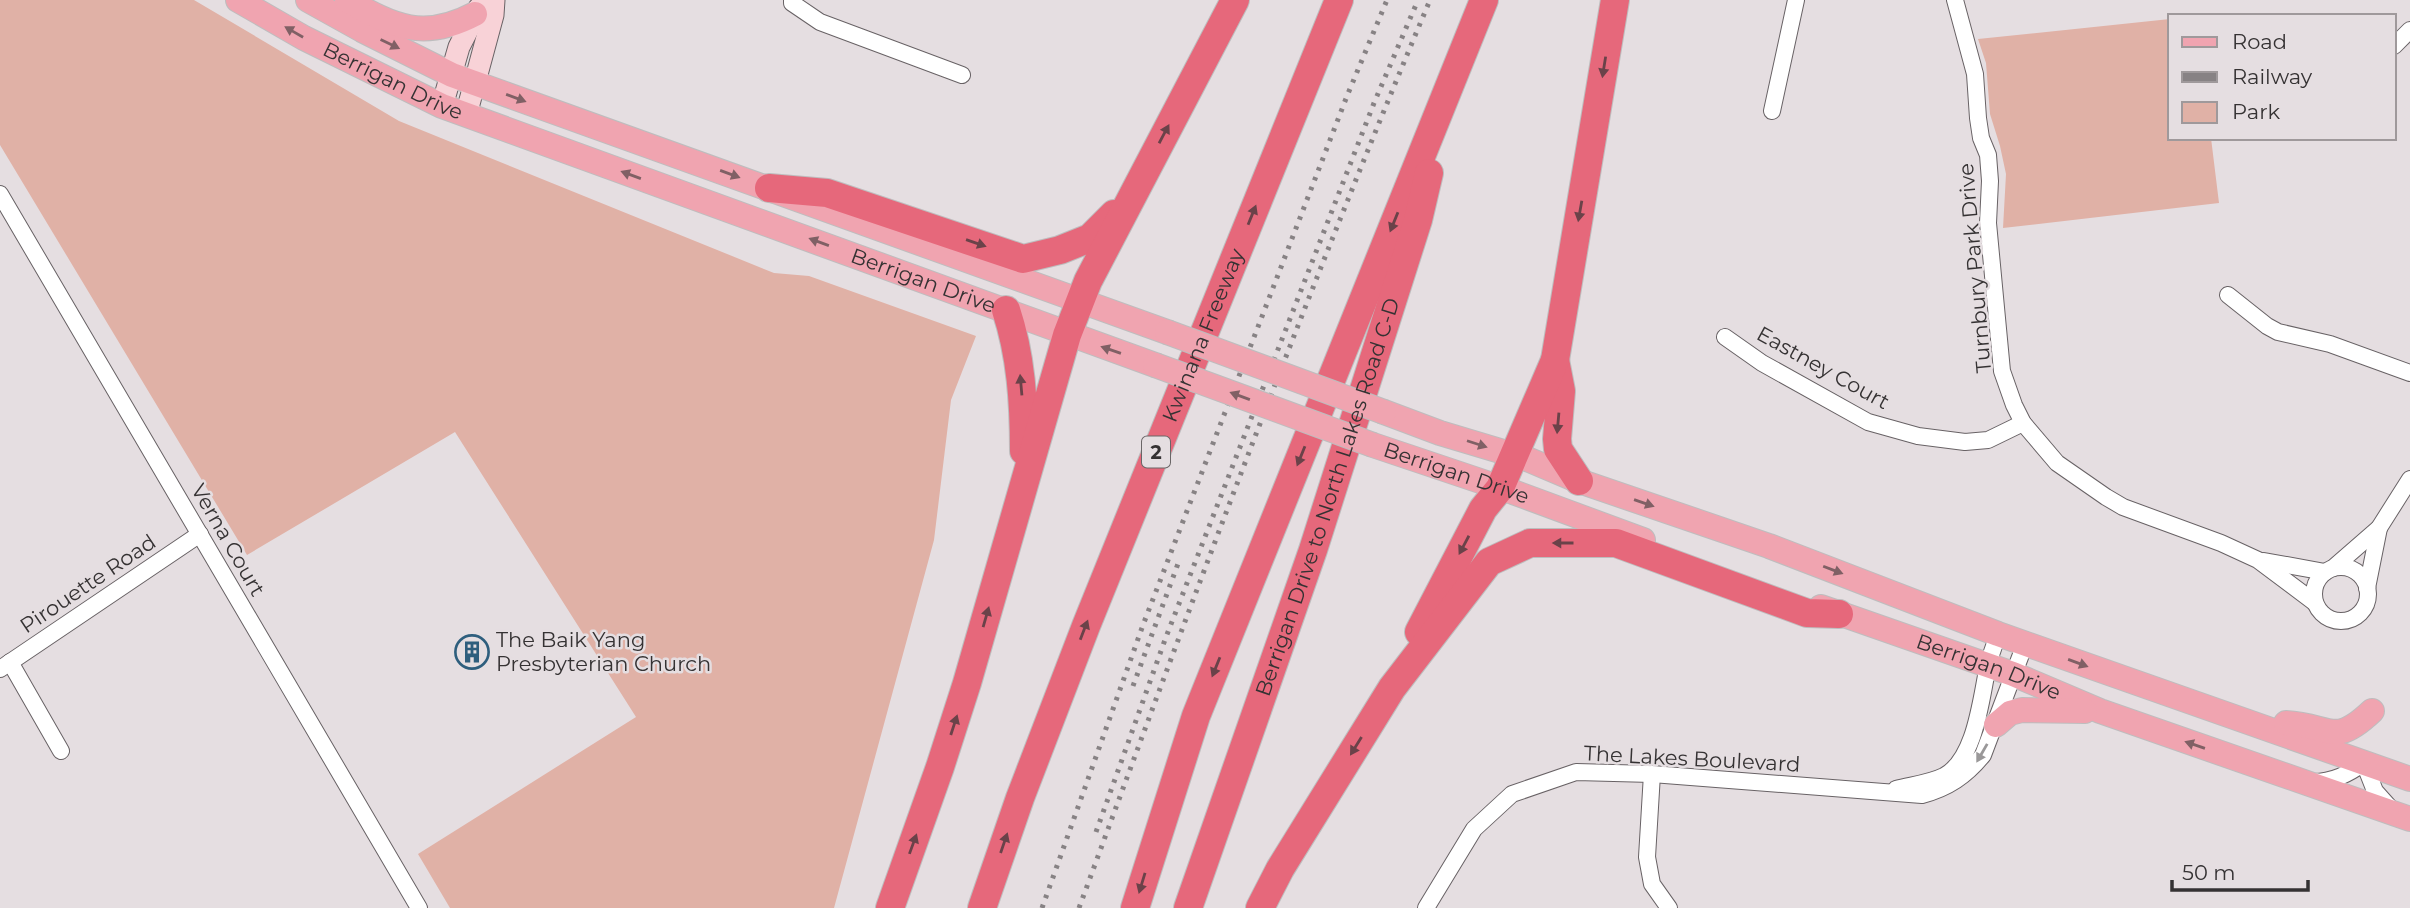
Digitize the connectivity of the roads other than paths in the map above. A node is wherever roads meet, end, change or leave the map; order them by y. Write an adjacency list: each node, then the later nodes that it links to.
1 (238, 0): 17 (main road, Berrigan Drive, one-way to 1)
2 (308, 0): 15 (main road, Berrigan Drive, one-way to 15)
3 (347, 0): 11 (main road)
4 (792, 0): 14 (street)
5 (1235, 0): 22 (highway, one-way to 5)
6 (1339, 0): 62 (highway, Kwinana Freeway / 2, one-way to 6)
7 (1484, 0): 16 (highway)
8 (1615, 0): 28 (highway, one-way to 28)
9 (1796, 0): 18 (street)
10 (1955, 0): 30 (street, Turnbury Park Drive)
11 (484, 5): 15 (street)
12 (2410, 30): 13 (street)
13 (2396, 44)
14 (962, 75)
15 (462, 78): 17 (street); 19 (street); 20 (main road, Berrigan Drive, one-way to 20)
16 (1451, 82): 63 (highway, one-way to 63); 64 (highway, Berrigan Drive to North Lakes Road C-D)
17 (442, 106): 19 (main road, Berrigan Drive)
18 (1772, 111)
19 (466, 115): 25 (main road, Berrigan Drive, one-way to 19)
20 (769, 188): 22 (highway, one-way to 22); 24 (main road, Berrigan Drive)
21 (0, 194): 37 (street, Verna Court)
22 (1133, 194): 24 (highway)
23 (2228, 295): 29 (street)
24 (1082, 301): 26 (highway); 31 (main road, Berrigan Drive, one-way to 31, bridge)
25 (1006, 310): 26 (main road, Berrigan Drive); 32 (highway, one-way to 25)
26 (1066, 335): 32 (highway); 35 (main road, Berrigan Drive, one-way to 26, bridge)
27 (1725, 337): 30 (street, Eastney Court)
28 (1555, 360): 31 (highway); 34 (highway, one-way to 34)
29 (2410, 373)
30 (2023, 423): 38 (street, Turnbury Park Drive)
31 (1514, 456): 34 (main road, Berrigan Drive); 35 (highway)
32 (1025, 478): 61 (highway, one-way to 32)
33 (2410, 480): 36 (street)
34 (1579, 481): 43 (main road, Berrigan Drive, one-way to 43)
35 (1500, 488): 42 (main road, Berrigan Drive); 48 (highway, one-way to 48)
36 (2379, 528): 39 (street); 40 (street)
37 (200, 534): 45 (street, Pirouette Road); 60 (street, Verna Court)
38 (2258, 560): 39 (street, Turnbury Park Drive); 41 (street, Turnbury Park Drive)
39 (2329, 570): 40 (street); 41 (street)
40 (2367, 588): 41 (street)
41 (2314, 602)
42 (1839, 614): 46 (main road, Berrigan Drive); 48 (highway, one-way to 48)
43 (1998, 634): 44 (main road, Berrigan Drive); 46 (street, The Lakes Boulevard)
44 (2025, 644): 47 (street, The Lakes Boulevard); 51 (main road, Berrigan Drive, one-way to 51)
45 (5, 665): 53 (street)
46 (1988, 666): 47 (main road, Berrigan Drive); 58 (street, The Lakes Boulevard)
47 (2013, 674): 50 (main road, Berrigan Drive); 52 (street, The Lakes Boulevard)
48 (1392, 688): 65 (highway, one-way to 65)
49 (2372, 711): 51 (main road)
50 (2099, 712): 52 (main road); 57 (main road, Berrigan Drive, one-way to 50)
51 (2250, 722): 54 (main road, Berrigan Drive)
52 (1996, 725): 58 (street, The Lakes Boulevard, one-way to 58)
53 (61, 751)
54 (2364, 763): 56 (main road, Berrigan Drive); 57 (street); 59 (street)
55 (1652, 774): 58 (street, The Lakes Boulevard); 66 (street, The Lakes Boulevard); 67 (street)
56 (2410, 779)
57 (2304, 782): 59 (main road, Berrigan Drive)
58 (1891, 791)
59 (2403, 816)
60 (419, 908)
61 (890, 908)
62 (982, 908)
63 (1135, 908)
64 (1188, 908)
65 (1260, 908)
66 (1426, 908)
67 (1669, 908)

